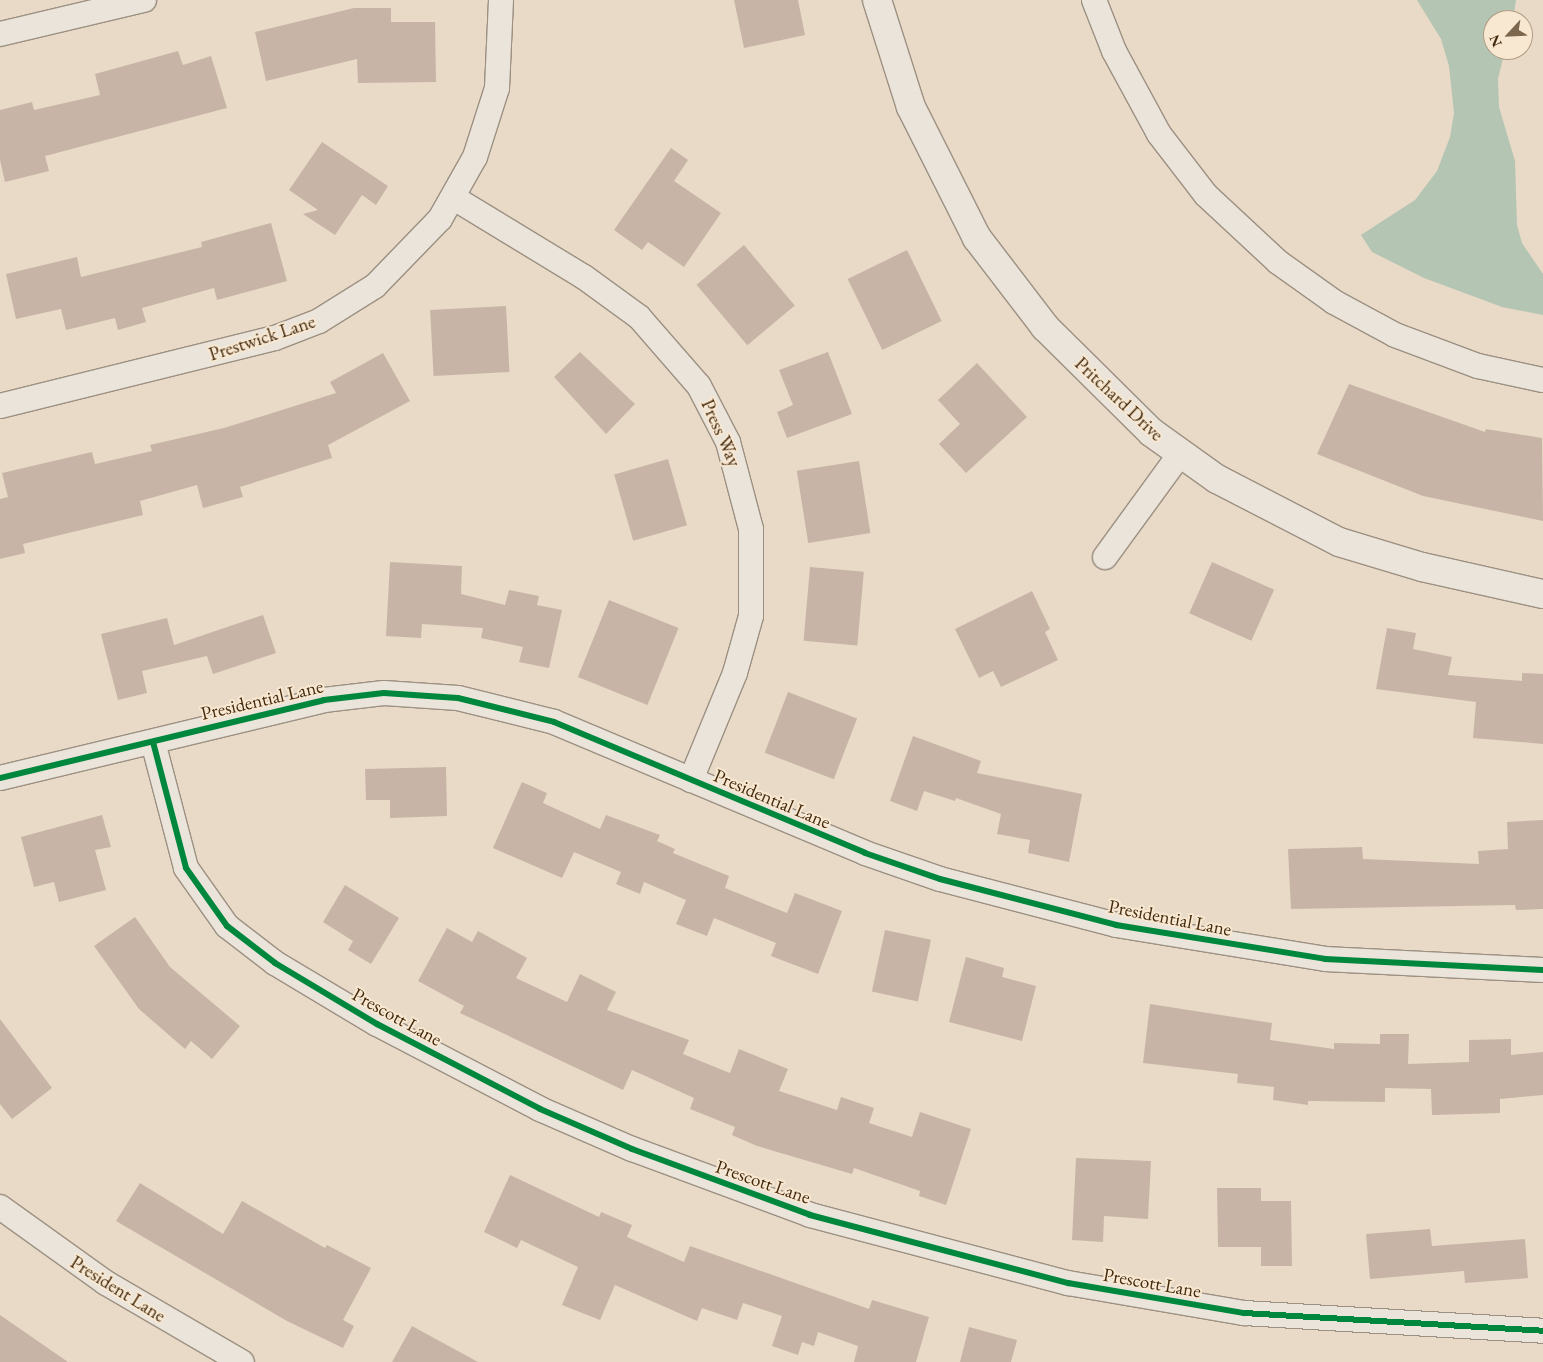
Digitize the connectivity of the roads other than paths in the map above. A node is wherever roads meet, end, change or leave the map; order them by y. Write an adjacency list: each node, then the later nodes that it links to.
1 (144, 0): 5 (street)
2 (501, 0): 6 (street, Prestwick Lane)
3 (877, 0): 9 (street, Pritchard Drive)
4 (1094, 0): 7 (street)
5 (0, 34)
6 (454, 198): 8 (street, Prestwick Lane); 14 (street, Press Way)
7 (1543, 380)
8 (0, 406)
9 (1180, 454): 10 (street); 11 (street, Pritchard Drive)
10 (1105, 556)
11 (1543, 594)
12 (153, 742): 13 (street, Presidential Lane); 14 (street, Presidential Lane); 17 (street, Prescott Lane)
13 (0, 778)
14 (691, 780): 15 (street, Presidential Lane)
15 (1543, 970)
16 (0, 1207): 18 (street, President Lane)
17 (1543, 1332)
18 (242, 1362)

